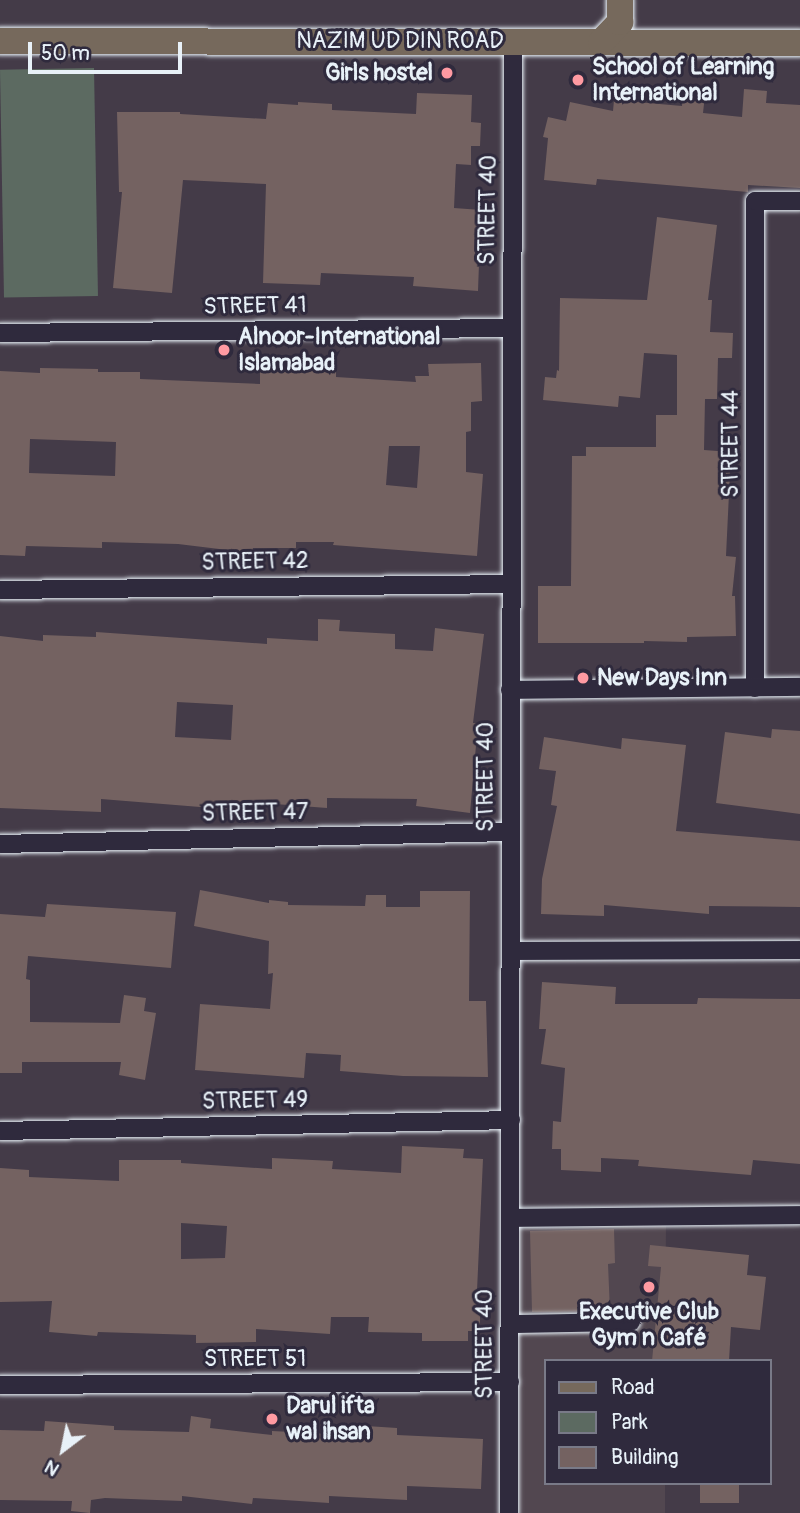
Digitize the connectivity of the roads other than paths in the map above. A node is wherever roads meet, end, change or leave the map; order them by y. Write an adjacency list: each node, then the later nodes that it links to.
1 (620, 0): 4 (main road)
2 (0, 41): 3 (main road, NAZIM UD DIN ROAD)
3 (513, 42): 4 (main road, NAZIM UD DIN ROAD); 7 (street, STREET 40)
4 (601, 42): 5 (main road, NAZIM UD DIN ROAD)
5 (800, 43)
6 (800, 201): 12 (street, STREET 44)
7 (511, 328): 8 (street, STREET 41); 9 (street, STREET 40)
8 (0, 333)
9 (510, 584): 10 (street, STREET 42); 13 (street, STREET 40)
10 (0, 590)
11 (800, 687): 12 (street)
12 (755, 688): 13 (street)
13 (510, 691): 14 (street, STREET 40)
14 (511, 832): 15 (street, STREET 47); 17 (street, STREET 40)
15 (0, 844)
16 (800, 950): 17 (street)
17 (513, 951): 18 (street, STREET 40)
18 (511, 1120): 19 (street, STREET 49); 21 (street, STREET 40)
19 (0, 1131)
20 (800, 1215): 21 (street)
21 (511, 1218): 23 (street, STREET 40)
22 (631, 1322): 23 (street)
23 (511, 1324): 24 (street, STREET 40)
24 (510, 1382): 25 (street, STREET 51); 26 (street, STREET 40)
25 (0, 1385)
26 (509, 1513)

